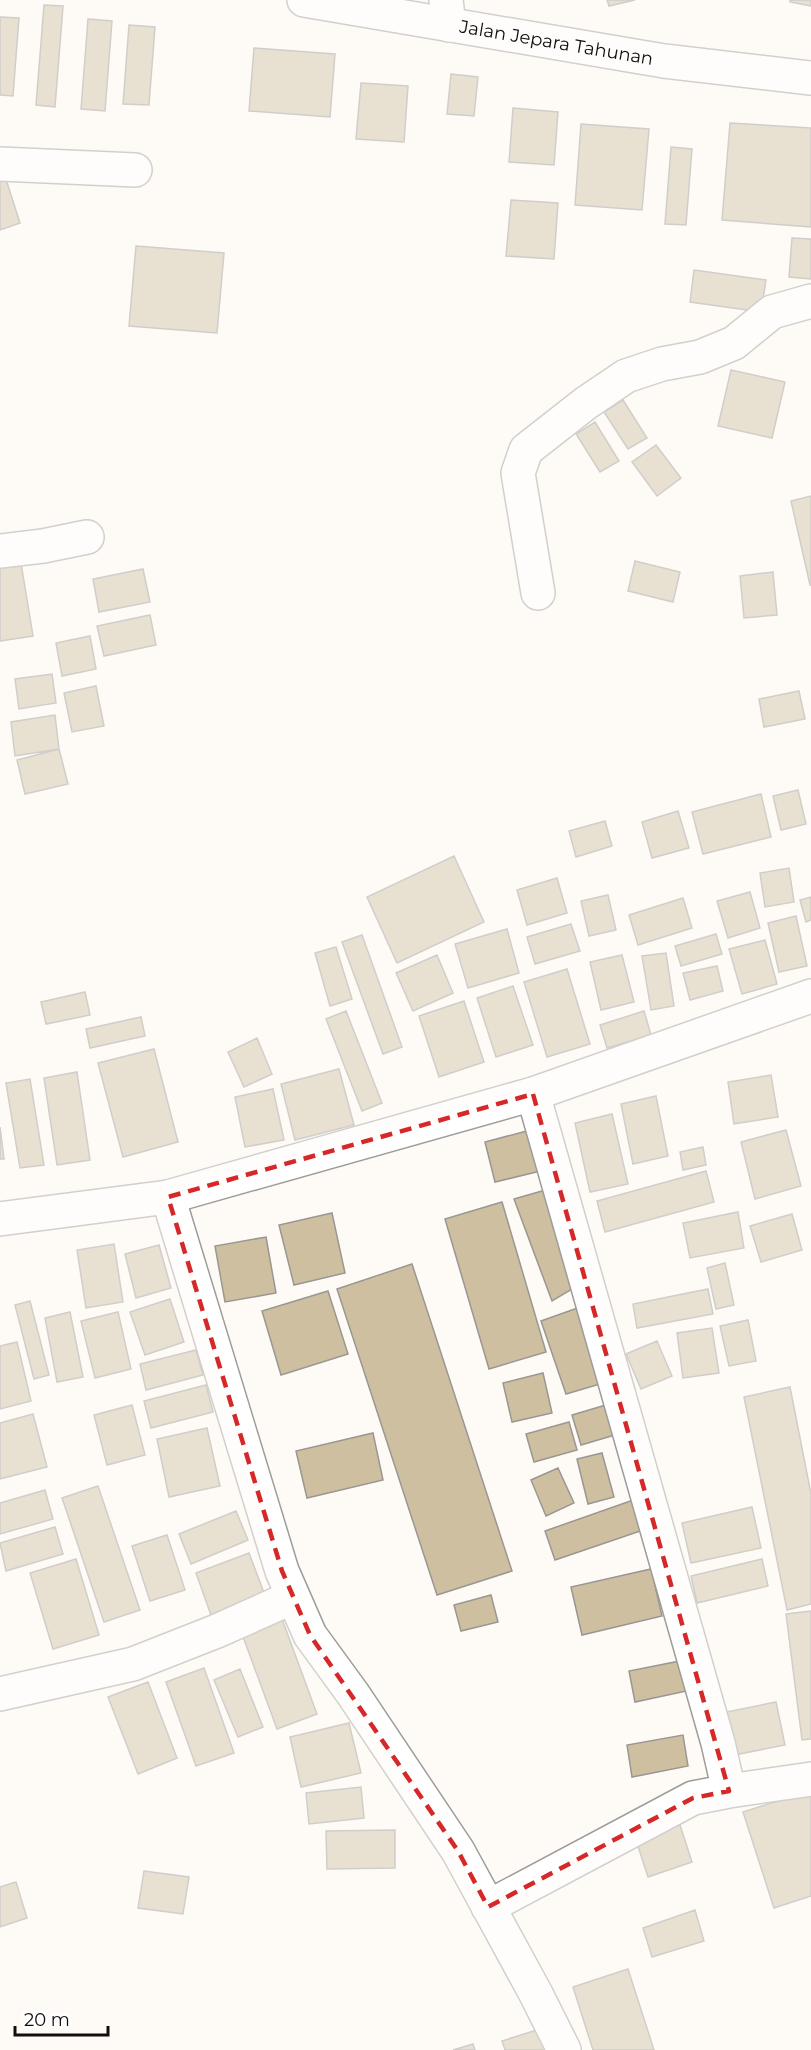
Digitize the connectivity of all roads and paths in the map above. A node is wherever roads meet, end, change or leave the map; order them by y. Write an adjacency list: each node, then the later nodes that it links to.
1 (304, 0): 2 (main road, Jalan Jepara Tahunan)
2 (447, 12): 3 (main road, Jalan Jepara Tahunan)
3 (811, 78)
4 (0, 164): 5 (main road)
5 (135, 170)
6 (811, 301): 9 (main road)
7 (87, 537): 8 (main road)
8 (0, 551)
9 (538, 594)
10 (811, 996): 11 (main road)
11 (533, 1094): 12 (main road); 17 (main road)
12 (168, 1197): 13 (main road); 14 (main road)
13 (0, 1219)
14 (293, 1597): 15 (main road); 18 (main road)
15 (0, 1694)
16 (811, 1779): 17 (main road)
17 (729, 1791): 18 (main road)
18 (488, 1907): 19 (main road)
19 (564, 2050)

